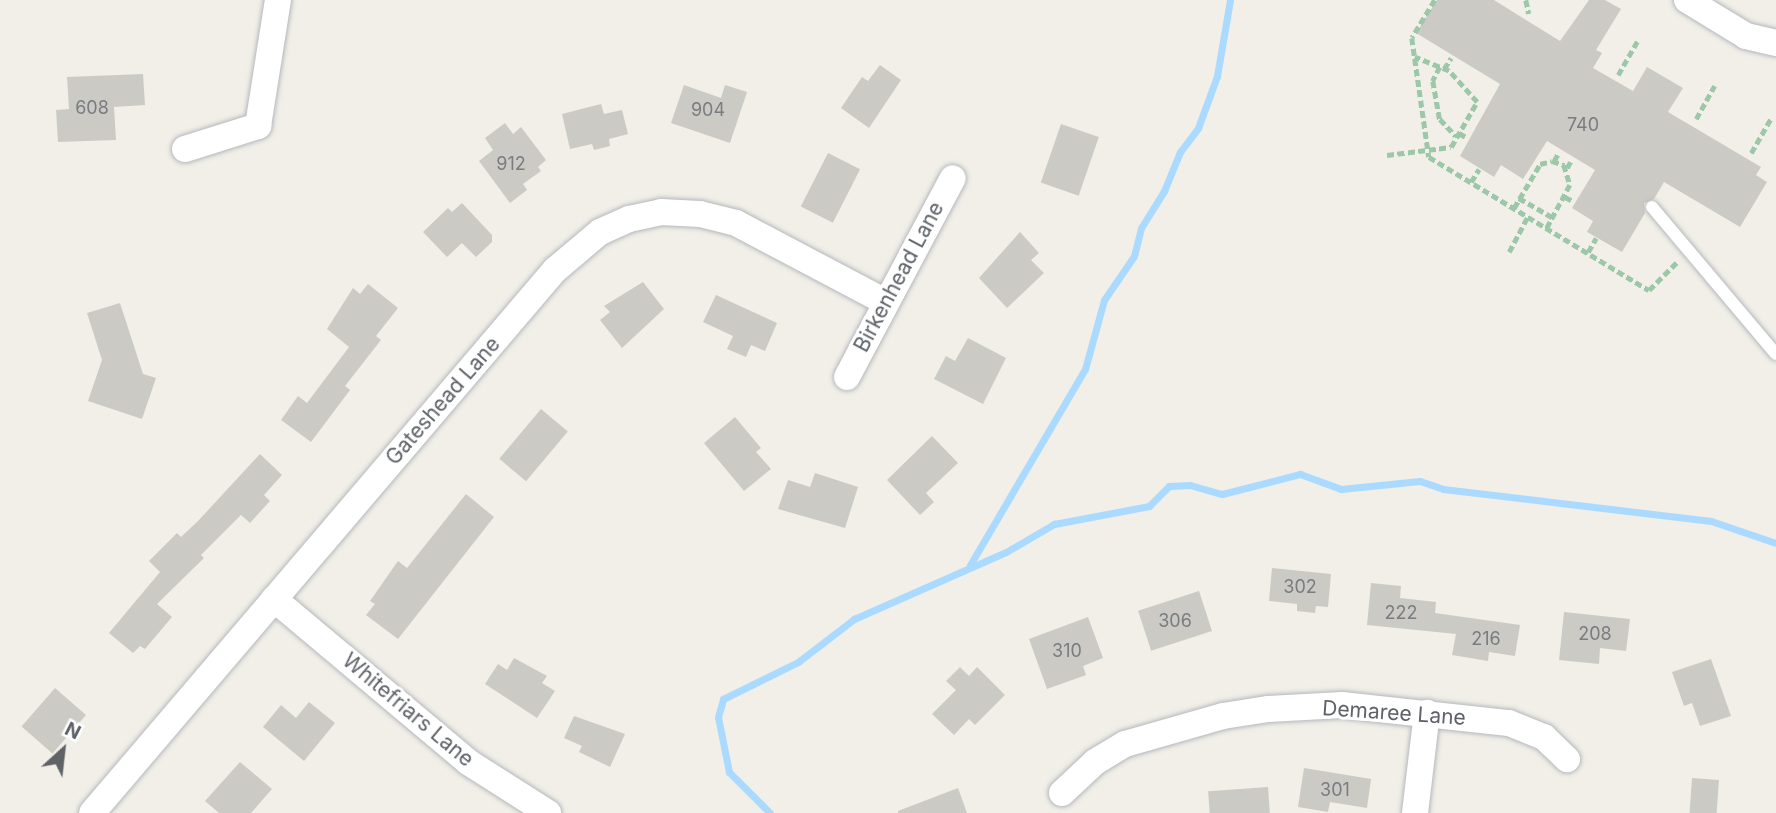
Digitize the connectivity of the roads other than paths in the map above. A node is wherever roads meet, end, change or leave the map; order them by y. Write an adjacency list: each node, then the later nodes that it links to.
1 (278, 0): 4 (street)
2 (1687, 0): 3 (street)
3 (1776, 43)
4 (185, 149)
5 (953, 178): 7 (street, Birkenhead Lane)
6 (1652, 207): 8 (lane)
7 (884, 301): 9 (street, Birkenhead Lane); 10 (street, Gateshead Lane)
8 (1776, 354)
9 (847, 377)
10 (274, 598): 14 (street, Gateshead Lane); 15 (street, Whitefriars Lane)
11 (1427, 713): 12 (street, Demaree Lane); 13 (street, Demaree Lane); 16 (street)
12 (1567, 759)
13 (1062, 793)
14 (92, 813)
15 (548, 813)
16 (1415, 813)

